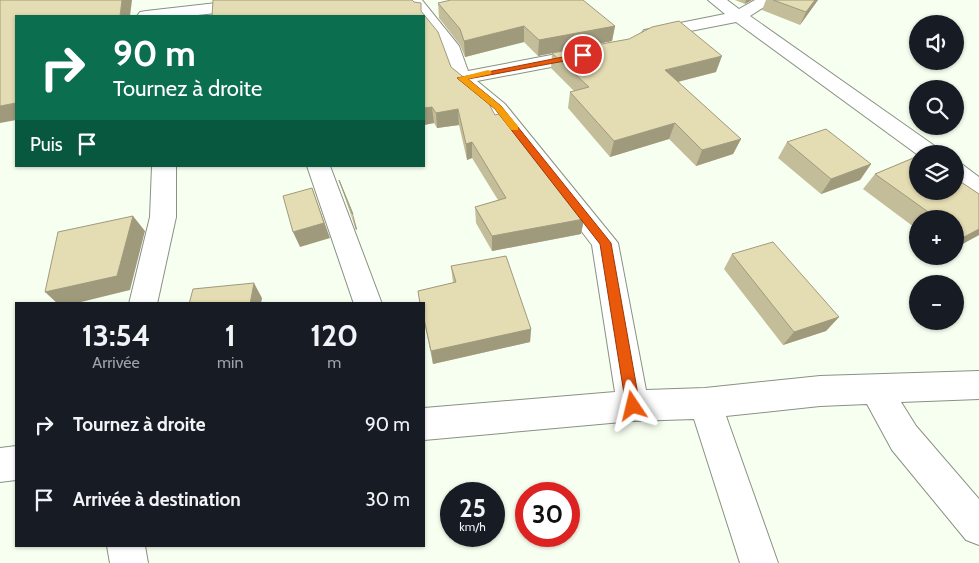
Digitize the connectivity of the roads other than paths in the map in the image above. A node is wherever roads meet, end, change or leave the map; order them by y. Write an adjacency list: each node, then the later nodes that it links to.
1 (287, 0): 5 (street)
2 (413, 0): 11 (street)
3 (716, 0): 8 (street)
4 (767, 0): 8 (street)
5 (259, 10): 6 (street)
6 (185, 14): 7 (street)
7 (166, 15)
8 (736, 16): 9 (street); 12 (street)
9 (634, 41)
10 (609, 50): 11 (street)
11 (461, 78): 22 (street)
12 (918, 145)
13 (164, 167): 17 (street)
14 (318, 167): 18 (street)
15 (964, 178): 16 (street)
16 (979, 189)
17 (143, 302)
18 (367, 302)
19 (979, 385): 20 (street)
20 (876, 389): 21 (street); 26 (street)
21 (705, 403): 22 (street); 29 (street)
22 (633, 406): 23 (street)
23 (425, 424)
24 (15, 462): 25 (street)
25 (0, 465)
26 (979, 527)
27 (126, 547): 28 (street)
28 (129, 563)
29 (759, 563)

